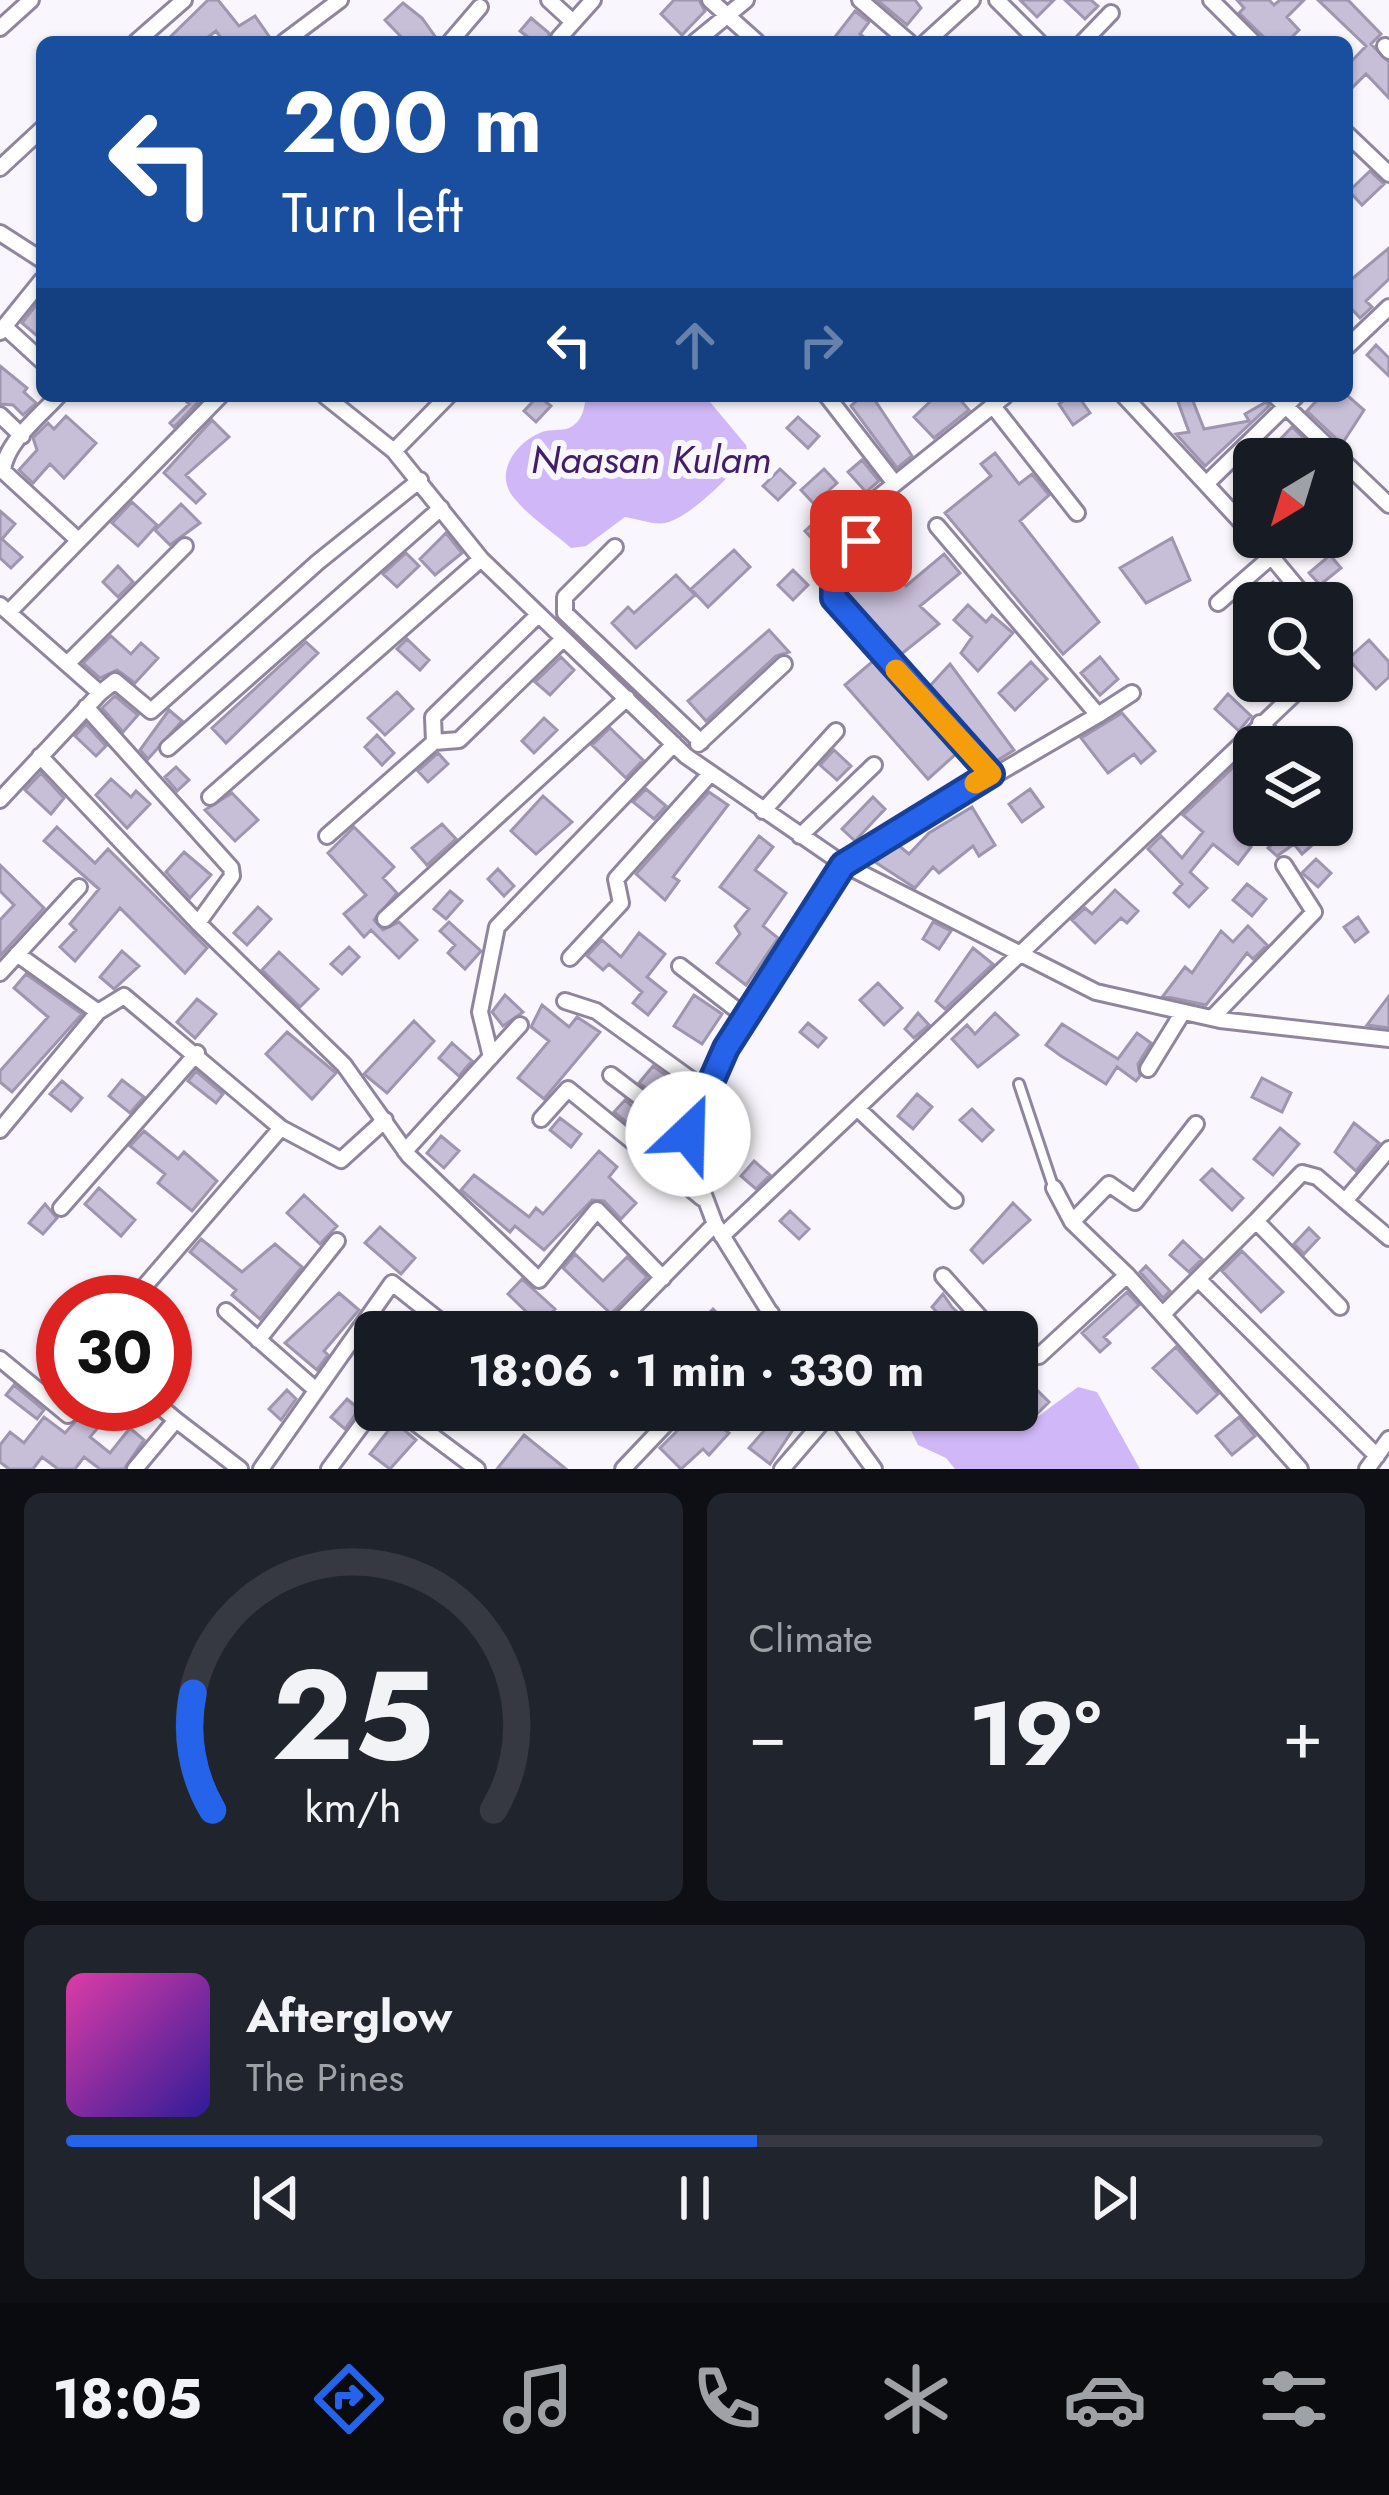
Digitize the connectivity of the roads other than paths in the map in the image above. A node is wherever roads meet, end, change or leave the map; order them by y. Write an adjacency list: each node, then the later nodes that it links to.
1 (31, 0): 16 (street)
2 (184, 0): 17 (street)
3 (340, 0): 18 (street)
4 (549, 0): 15 (street)
5 (593, 0): 15 (street)
6 (710, 0): 14 (street)
7 (746, 0): 14 (street)
8 (860, 0): 23 (street)
9 (972, 0): 24 (street)
10 (997, 0): 25 (street)
11 (1211, 0): 27 (street)
12 (480, 7): 19 (street)
13 (1111, 13): 26 (street)
14 (729, 17): 21 (street); 22 (street)
15 (573, 22): 20 (street)
16 (0, 28)
17 (143, 36)
18 (292, 36)
19 (457, 36)
20 (561, 36)
21 (703, 36)
22 (750, 36)
23 (902, 36)
24 (933, 36)
25 (1034, 36)
26 (1089, 36)
27 (1240, 36)
28 (36, 135): 30 (street)
29 (1353, 140): 31 (street)
30 (0, 168)
31 (1389, 174)
32 (0, 233): 33 (street)
33 (36, 256)
34 (36, 288): 37 (street)
35 (1389, 307): 38 (street)
36 (1353, 326): 38 (street)
37 (2, 330): 40 (street)
38 (1360, 334): 39 (street)
39 (1353, 341)
40 (36, 356)
41 (53, 402): 52 (street)
42 (214, 402): 62 (street)
43 (347, 402): 53 (street)
44 (442, 402): 53 (street)
45 (839, 402): 55 (street)
46 (998, 402): 55 (street)
47 (1000, 402): 59 (street)
48 (1130, 402): 56 (street)
49 (1282, 402): 56 (street)
50 (1288, 402): 57 (street)
51 (0, 415): 52 (street)
52 (22, 436): 62 (street)
53 (394, 452): 54 (street)
54 (420, 480): 58 (street); 75 (street)
55 (893, 481): 92 (street)
56 (1206, 484): 60 (street)
57 (1389, 505)
58 (441, 508): 67 (street); 87 (street)
59 (1077, 513)
60 (1233, 514)
61 (937, 526): 80 (street)
62 (77, 538): 70 (street)
63 (185, 546): 73 (street)
64 (615, 547): 85 (street)
65 (1270, 558): 69 (street)
66 (1274, 558): 68 (street)
67 (481, 559): 71 (street); 93 (street)
68 (1293, 582)
69 (1218, 603)
70 (4, 609): 73 (street)
71 (537, 616): 72 (street); 84 (street)
72 (563, 639): 77 (street); 84 (street)
73 (67, 664): 75 (street)
74 (784, 664): 85 (street)
75 (100, 693): 79 (street)
76 (1132, 693): 80 (street)
77 (627, 698): 86 (street); 101 (street)
78 (1284, 702): 81 (street)
79 (86, 707): 88 (street); 102 (street)
80 (1098, 715): 92 (street)
81 (1260, 723): 82 (street); 103 (street)
82 (1263, 726)
83 (836, 730): 95 (street)
84 (434, 742): 96 (street)
85 (700, 742): 89 (street)
86 (674, 744): 89 (street); 116 (street)
87 (168, 748)
88 (40, 756): 94 (street); 102 (street)
89 (686, 756): 91 (street)
90 (874, 765): 97 (street)
91 (710, 774): 95 (street); 105 (street)
92 (991, 774): 98 (street)
93 (210, 797)
94 (0, 800)
95 (763, 811): 97 (street)
96 (327, 836)
97 (800, 836): 98 (street)
98 (843, 865): 103 (street); 111 (street)
99 (1284, 865): 112 (street)
100 (79, 887): 104 (street)
101 (385, 919)
102 (198, 923): 123 (street)
103 (1022, 953): 110 (street); 121 (street)
104 (16, 954): 107 (street); 109 (street)
105 (570, 958)
106 (680, 966): 111 (street)
107 (0, 973)
108 (565, 1001): 120 (street)
109 (98, 1012): 115 (street); 126 (street)
110 (1184, 1012): 112 (street); 117 (street)
111 (746, 1017): 120 (street)
112 (1211, 1018): 114 (street)
113 (520, 1025): 116 (street)
114 (1389, 1039)
115 (196, 1053): 125 (street); 134 (street)
116 (491, 1057): 129 (street)
117 (1148, 1069)
118 (611, 1075): 127 (street)
119 (1019, 1084): 130 (lane)
120 (707, 1091): 127 (street)
121 (858, 1109): 131 (street); 137 (street)
122 (541, 1119): 132 (street)
123 (385, 1120): 125 (street); 129 (street)
124 (1196, 1124): 136 (street)
125 (281, 1128): 140 (street)
126 (0, 1130)
127 (688, 1134): 132 (street)
128 (1389, 1149): 133 (street)
129 (405, 1150): 143 (street)
130 (1054, 1188): 136 (street)
131 (955, 1200)
132 (706, 1201): 137 (street)
133 (1345, 1201): 135 (street); 138 (street)
134 (62, 1208)
135 (1256, 1221): 144 (street); 145 (street)
136 (1072, 1222): 141 (street)
137 (719, 1230): 143 (street); 149 (street)
138 (1389, 1238)
139 (338, 1240): 154 (street)
140 (154, 1275)
141 (1126, 1275): 152 (street); 155 (street)
142 (943, 1276): 150 (street)
143 (663, 1278): 148 (street)
144 (1200, 1281): 152 (street); 167 (street)
145 (1340, 1307)
146 (372, 1311): 147 (street)
147 (428, 1311)
148 (630, 1311)
149 (769, 1311)
150 (974, 1311)
151 (226, 1312): 154 (street)
152 (1163, 1314): 176 (street)
153 (354, 1336): 158 (street)
154 (258, 1340): 158 (street)
155 (1038, 1356)
156 (0, 1359): 157 (street)
157 (36, 1389)
158 (316, 1390): 170 (street)
159 (167, 1431): 168 (street)
160 (190, 1431): 169 (street)
161 (357, 1431): 171 (street)
162 (426, 1431): 172 (street)
163 (659, 1431): 173 (street)
164 (814, 1431): 174 (street)
165 (846, 1431): 175 (street)
166 (1389, 1439): 167 (street)
167 (1372, 1462)
168 (135, 1469)
169 (240, 1469)
170 (261, 1469)
171 (329, 1469)
172 (478, 1469)
173 (623, 1469)
174 (782, 1469)
175 (874, 1469)
176 (1300, 1469)

